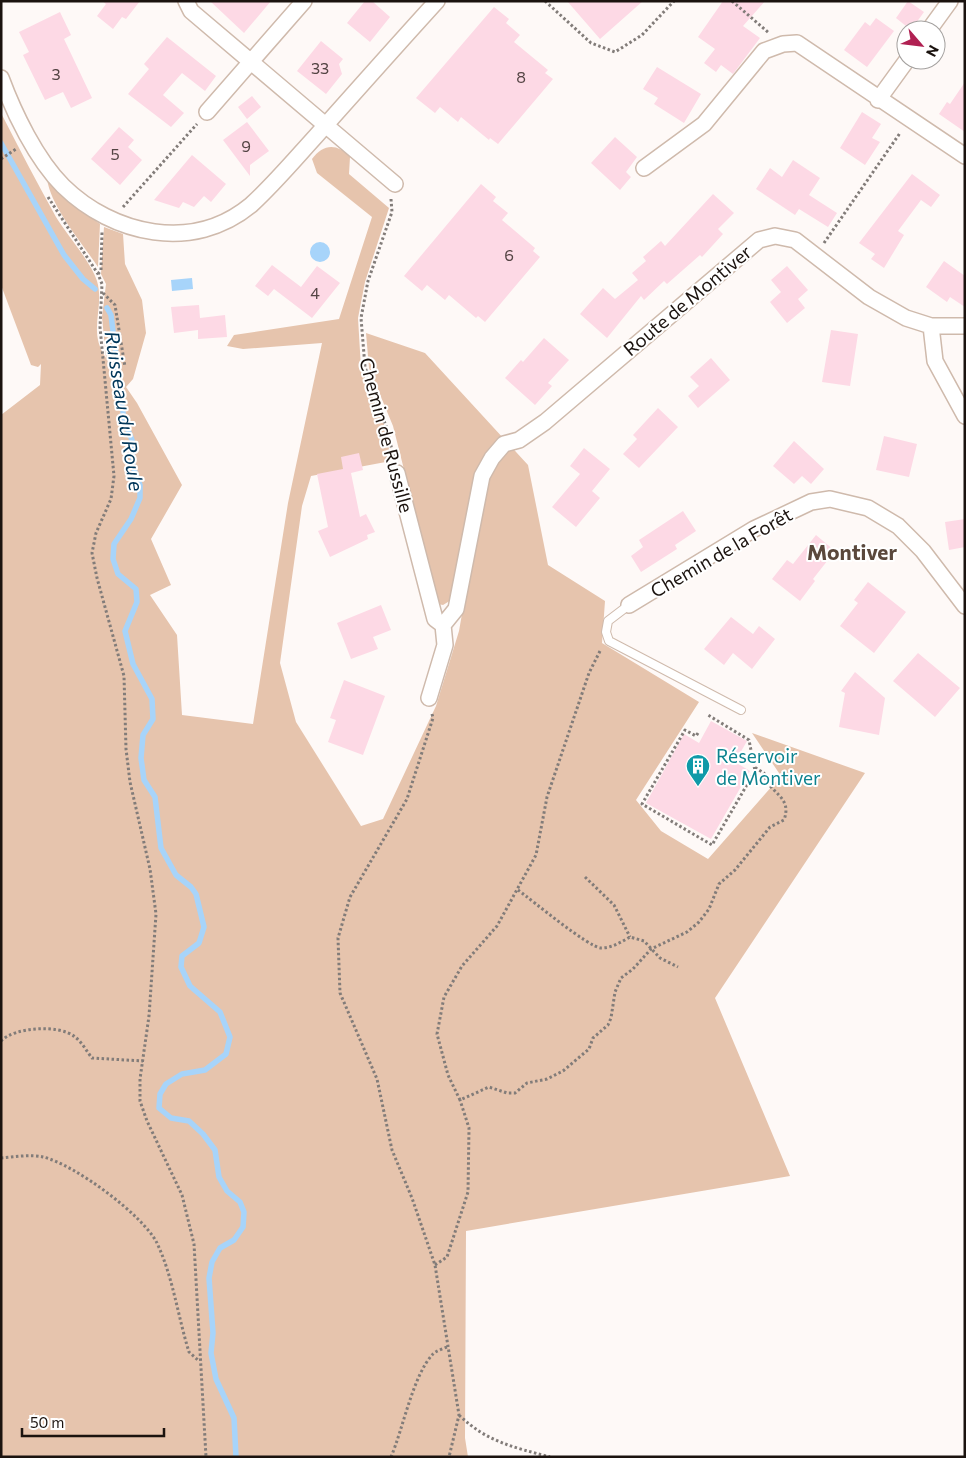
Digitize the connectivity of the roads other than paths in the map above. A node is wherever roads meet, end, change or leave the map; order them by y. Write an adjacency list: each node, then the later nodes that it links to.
1 (186, 1): 6 (street)
2 (304, 1): 6 (street)
3 (437, 1): 11 (street)
4 (950, 1): 5 (street)
5 (936, 20)
6 (252, 62): 10 (street); 11 (street)
7 (900, 70): 9 (street)
8 (1, 78): 11 (street)
9 (878, 100): 12 (street); 13 (street)
10 (207, 112)
11 (325, 126): 14 (street)
12 (965, 156)
13 (644, 168)
14 (396, 184)
15 (930, 326): 16 (street, Route de Montiver); 17 (street); 21 (street, Route de Montiver)
16 (965, 326)
17 (965, 416)
18 (398, 473): 21 (street, Chemin de Russille)
19 (629, 605): 20 (street, Chemin de la Forêt); 23 (lane, Chemin de la Forêt)
20 (965, 606)
21 (443, 625): 22 (street, Chemin de Russille)
22 (429, 698)
23 (741, 710)

